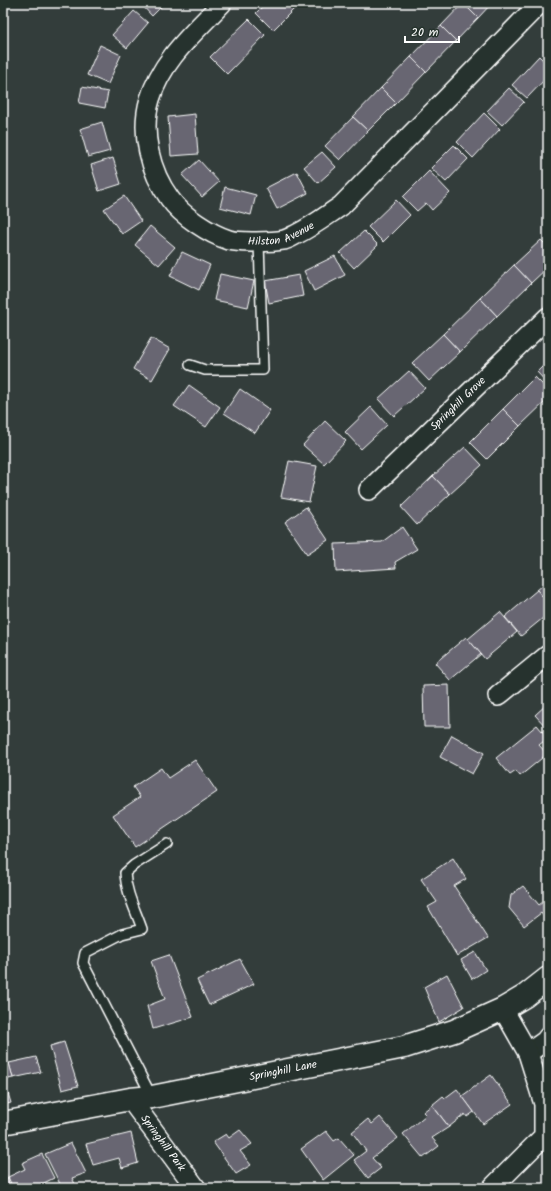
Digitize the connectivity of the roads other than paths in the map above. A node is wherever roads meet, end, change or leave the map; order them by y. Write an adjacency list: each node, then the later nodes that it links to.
1 (222, 3): 3 (street, Hilston Avenue)
2 (540, 3): 3 (street, Hilston Avenue)
3 (259, 242): 5 (lane)
4 (548, 317): 6 (street, Springhill Grove)
5 (190, 365)
6 (369, 490)
7 (548, 655): 8 (street)
8 (498, 696)
9 (167, 844): 14 (lane)
10 (548, 978): 11 (street, Springhill Lane)
11 (503, 1009): 13 (street); 14 (street, Springhill Lane)
12 (548, 1037): 13 (street)
13 (528, 1053): 18 (street)
14 (152, 1097): 15 (street, Springhill Lane)
15 (130, 1099): 16 (street, Springhill Lane); 17 (street, Springhill Park)
16 (3, 1123)
17 (196, 1188)
18 (492, 1188)

